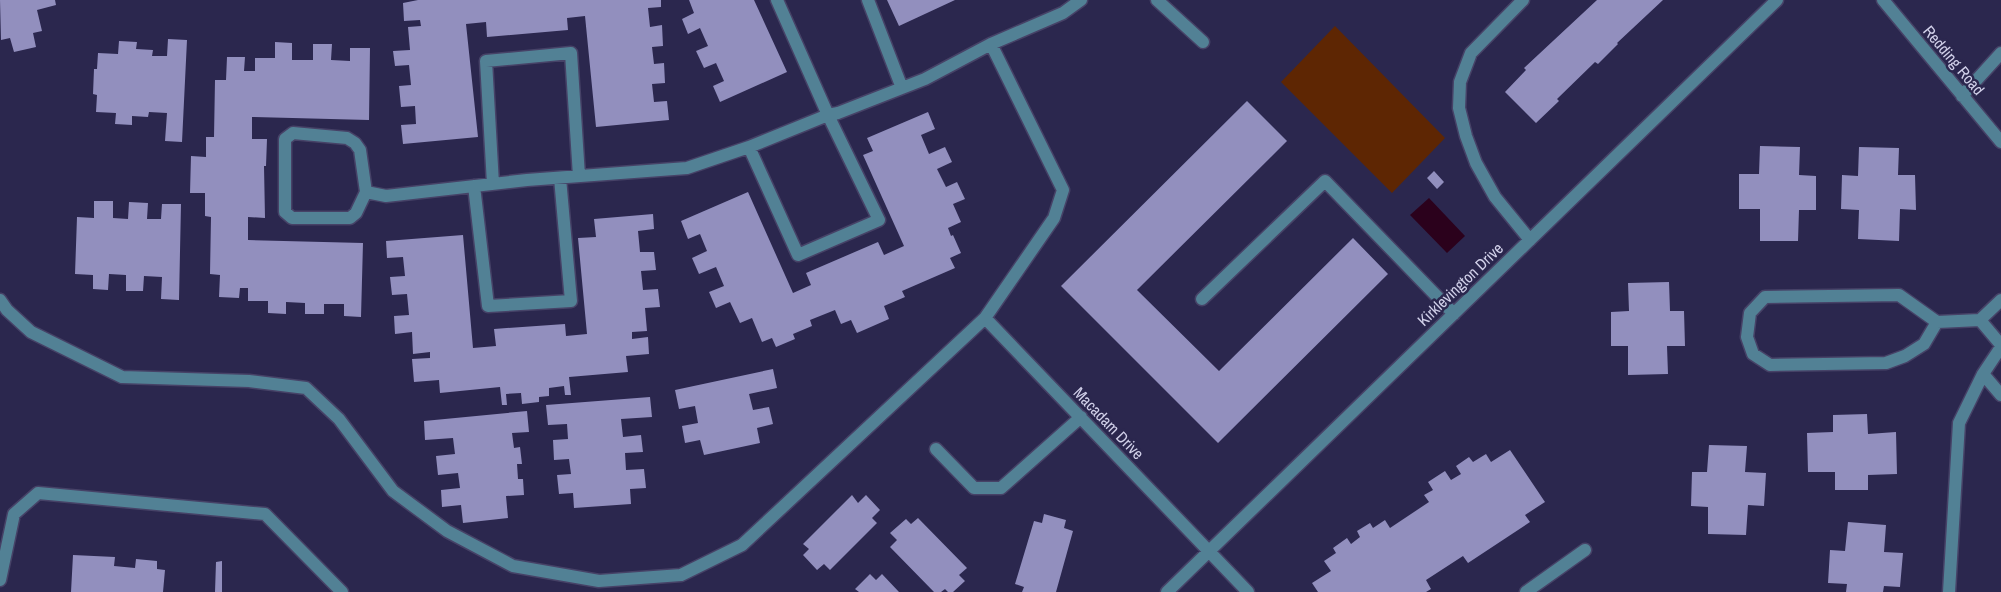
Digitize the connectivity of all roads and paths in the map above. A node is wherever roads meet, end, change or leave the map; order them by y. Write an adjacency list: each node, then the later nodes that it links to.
1 (777, 0): 13 (street)
2 (868, 0): 11 (street)
3 (1081, 0): 9 (street)
4 (1157, 0): 8 (street)
5 (1522, 0): 21 (street)
6 (1776, 0): 21 (street, Kirklevington Drive)
7 (1883, 0): 12 (street, Redding Road)
8 (1203, 42)
9 (991, 44): 11 (street); 26 (street)
10 (2001, 53): 12 (street)
11 (902, 88): 13 (street)
12 (1962, 96): 14 (street, Redding Road)
13 (828, 115): 15 (street); 15 (street)
14 (2001, 142)
15 (749, 148): 16 (street)
16 (580, 176): 17 (street); 18 (street)
17 (560, 178): 18 (street); 19 (street)
18 (493, 184): 19 (street)
19 (474, 186): 20 (street)
20 (366, 192): 20 (street)
21 (1530, 240): 25 (street, Kirklevington Drive)
22 (1202, 299): 25 (street)
23 (0, 300): 26 (street)
24 (2001, 300): 27 (street)
25 (1454, 314): 34 (street, Kirklevington Drive)
26 (985, 318): 32 (street, Macadam Drive)
27 (1980, 320): 28 (street); 29 (street)
28 (1937, 322): 28 (street)
29 (2001, 346): 30 (street)
30 (1983, 374): 31 (street); 41 (street)
31 (2001, 395)
32 (1081, 418): 33 (street); 34 (street, Macadam Drive)
33 (936, 449)
34 (1210, 550): 38 (street, Kirklevington Drive); 39 (street, Macadam Drive)
35 (1585, 550): 40 (street)
36 (0, 580): 37 (street)
37 (342, 592)
38 (1167, 592)
39 (1248, 592)
40 (1526, 592)
41 (1949, 592)

